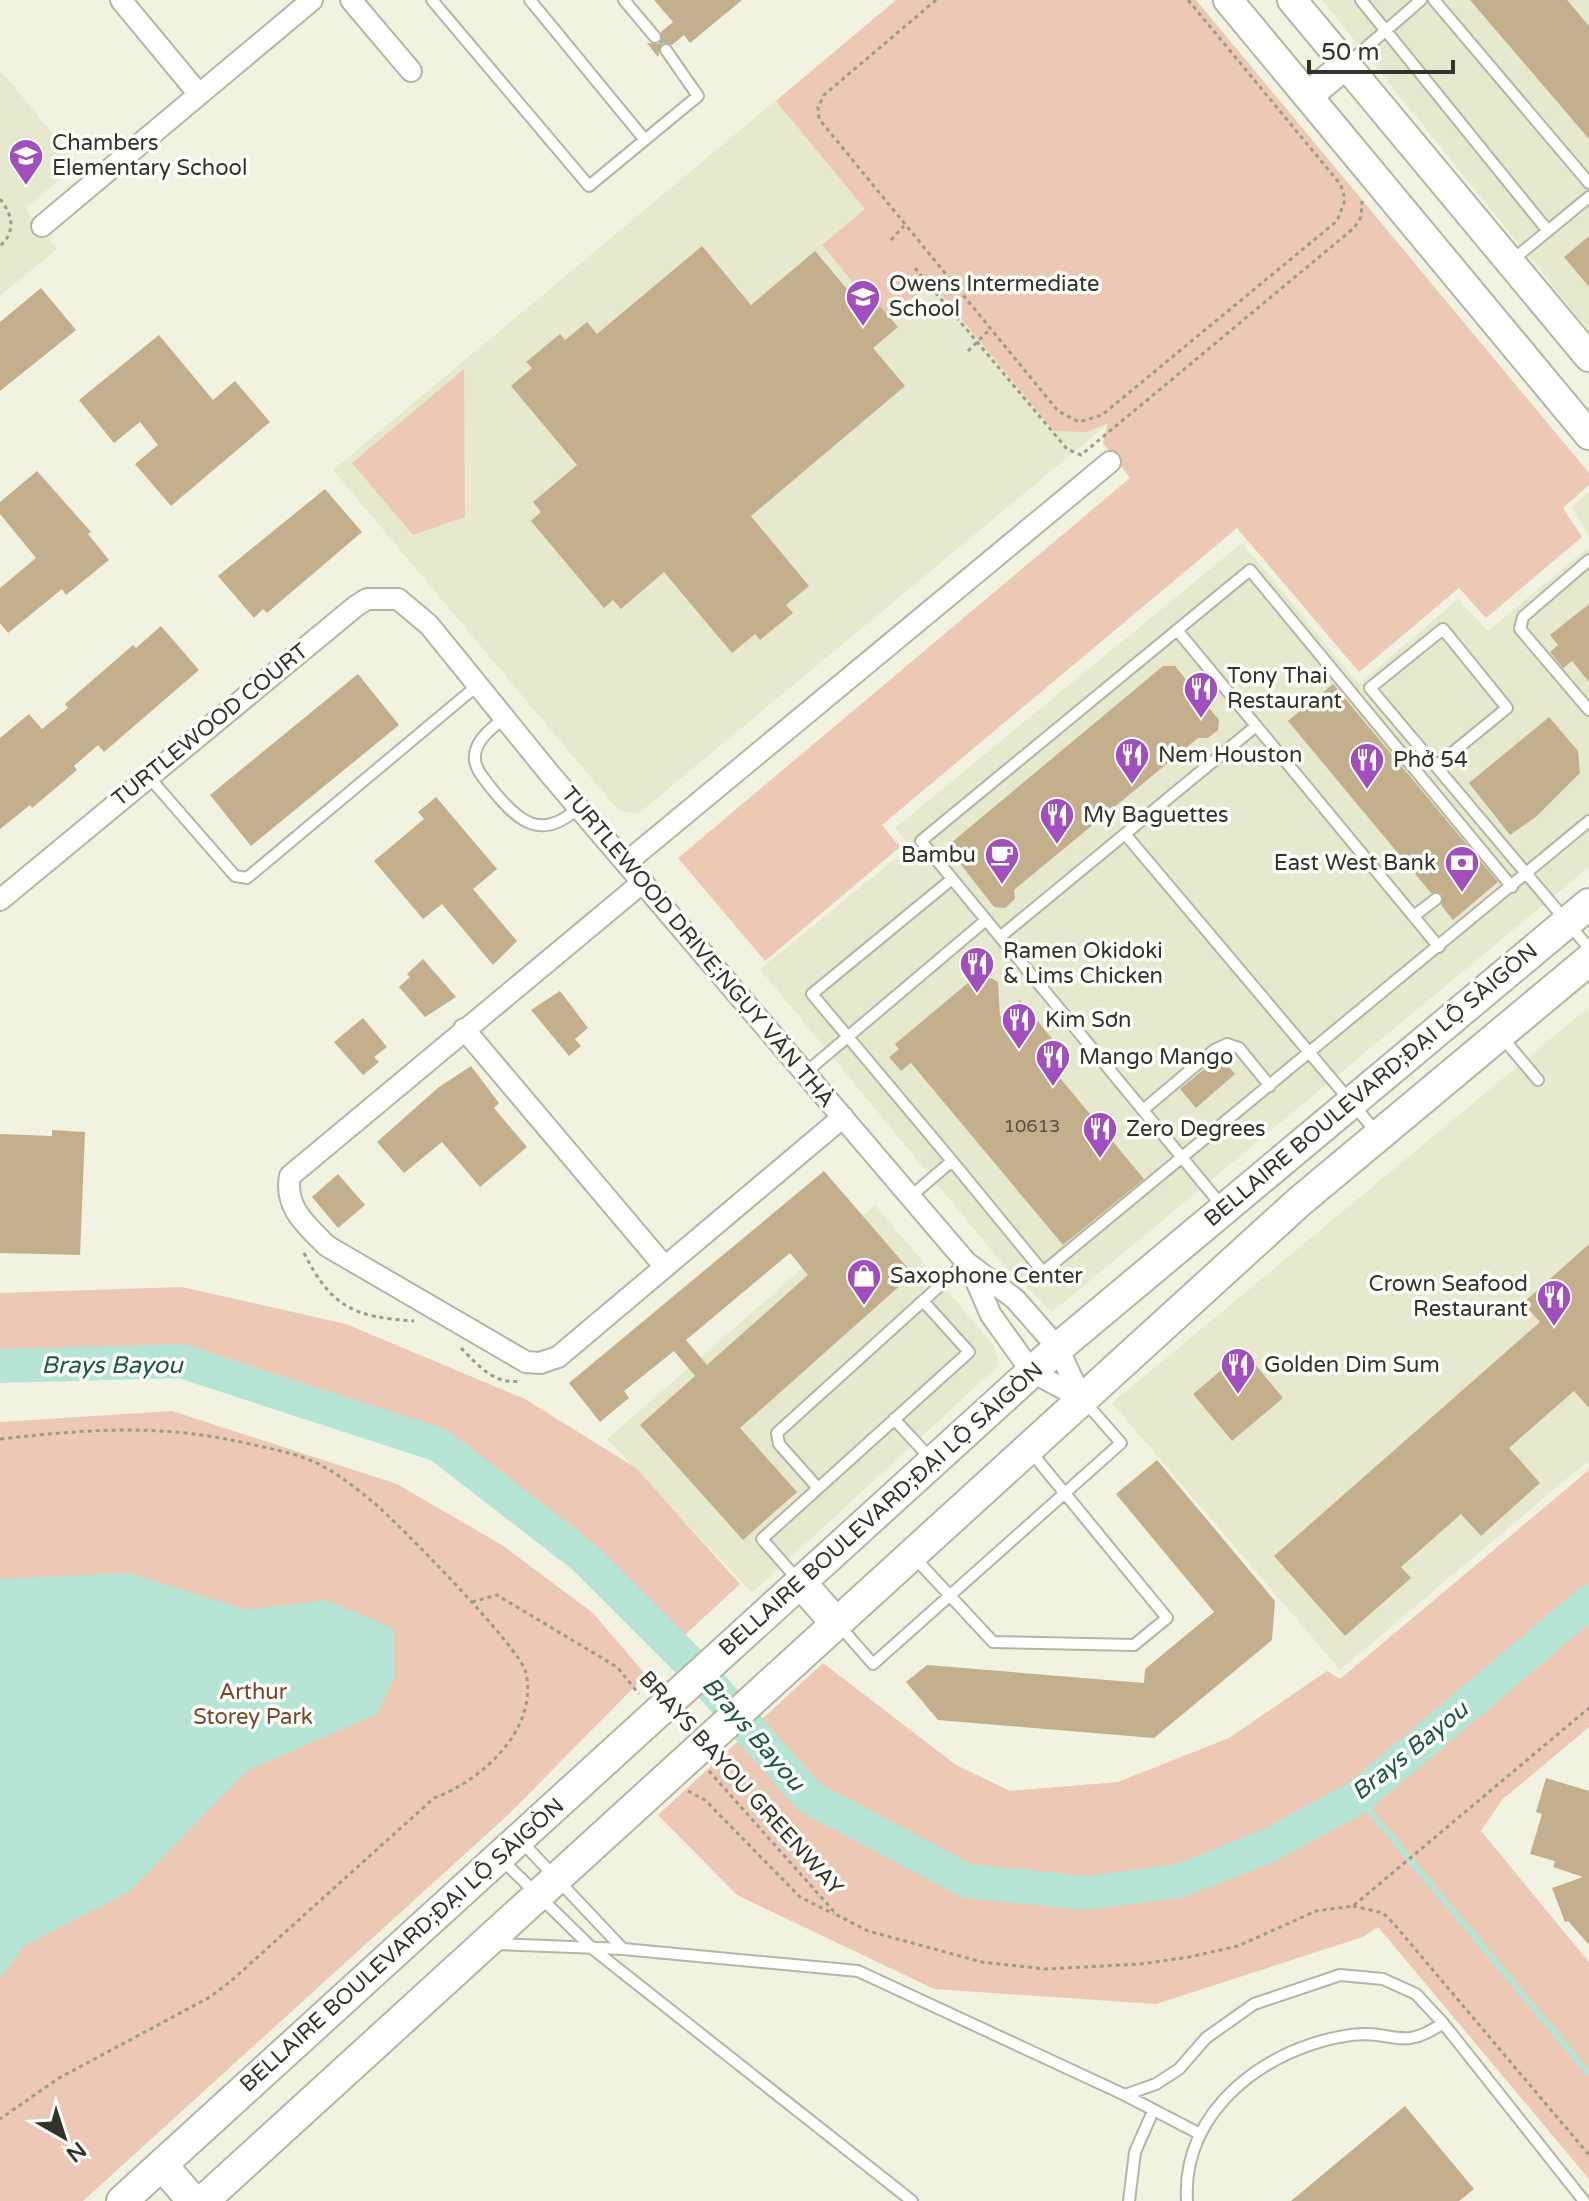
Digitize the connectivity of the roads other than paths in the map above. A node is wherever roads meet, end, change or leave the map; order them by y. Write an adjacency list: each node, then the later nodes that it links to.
1 (121, 0): 17 (street)
2 (312, 0): 17 (street)
3 (351, 0): 16 (street)
4 (432, 0): 19 (lane)
5 (530, 0): 19 (lane)
6 (624, 0): 13 (lane)
7 (1228, 0): 18 (main road)
8 (1292, 0): 15 (main road)
9 (1361, 0): 12 (lane)
10 (1421, 0): 12 (lane)
11 (1434, 0): 20 (lane)
12 (1386, 30): 15 (lane); 23 (lane)
13 (655, 37)
14 (666, 50): 19 (lane)
15 (1345, 65): 18 (main road); 24 (main road)
16 (411, 71)
17 (198, 93): 22 (street)
18 (1308, 96): 26 (main road)
19 (645, 140)
20 (1589, 183)
21 (1589, 197): 23 (lane)
22 (42, 226)
23 (1548, 231): 24 (lane)
24 (1510, 263): 25 (main road)
25 (1589, 357)
26 (1589, 435)
27 (1110, 462): 40 (street)
28 (1589, 560): 32 (lane)
29 (429, 625): 31 (street, TURTLEWOOD DRIVE;NGỤY VĂN THÀ); 36 (street, TURTLEWOOD COURT)
30 (1177, 630): 34 (lane); 42 (lane); 44 (lane)
31 (478, 685): 33 (street, TURTLEWOOD DRIVE;NGỤY VĂN THÀ); 36 (lane)
32 (1589, 710)
33 (504, 718): 37 (street, TURTLEWOOD DRIVE;NGỤY VĂN THÀ); 37 (lane)
34 (1256, 726): 39 (lane); 50 (lane)
35 (1436, 766): 35 (lane); 41 (lane)
36 (148, 776): 47 (street, TURTLEWOOD COURT)
37 (579, 807): 40 (street, TURTLEWOOD DRIVE;NGỤY VĂN THÀ)
38 (1589, 821): 41 (lane)
39 (1125, 834): 52 (lane); 59 (lane)
40 (627, 862): 43 (street, TURTLEWOOD DRIVE;NGỤY VĂN THÀ)
41 (1527, 874): 44 (lane); 49 (lane)
42 (952, 879): 51 (lane); 58 (lane)
43 (643, 882): 56 (street); 60 (street, TURTLEWOOD DRIVE;NGỤY VĂN THÀ)
44 (1512, 887): 48 (lane)
45 (1488, 891): 48 (lane)
46 (1436, 899): 50 (lane)
47 (0, 900)
48 (1495, 900): 53 (lane)
49 (1578, 913): 54 (lane); 63 (main road, BELLAIRE BOULEVARD;ĐẠI LỘ SÀIGÒN)
50 (1414, 916): 53 (lane)
51 (986, 920): 52 (lane); 58 (lane)
52 (1000, 937): 64 (lane)
53 (1439, 947): 59 (lane)
54 (1589, 948)
55 (1589, 960): 57 (main road, BELLAIRE BOULEVARD;ĐẠI LỘ SÀIGÒN)
56 (464, 1029): 72 (street); 72 (street)
57 (1500, 1035): 61 (lane); 66 (main road, BELLAIRE BOULEVARD;ĐẠI LỘ SÀIGÒN)
58 (847, 1037): 60 (lane); 68 (lane)
59 (1310, 1053): 62 (lane); 63 (lane)
60 (805, 1073): 65 (street, TURTLEWOOD DRIVE;NGỤY VĂN THÀ)
61 (1538, 1080)
62 (1270, 1086): 64 (lane); 67 (lane)
63 (1351, 1102): 66 (lane); 70 (main road, BELLAIRE BOULEVARD;ĐẠI LỘ SÀIGÒN)
64 (1143, 1110): 67 (lane)
65 (843, 1117): 69 (street, TURTLEWOOD DRIVE;NGỤY VĂN THÀ); 72 (street)
66 (1379, 1135): 76 (main road, BELLAIRE BOULEVARD;ĐẠI LỘ SÀIGÒN)
67 (1182, 1158): 68 (lane); 70 (lane)
68 (952, 1161): 69 (lane)
69 (910, 1197): 71 (street, TURTLEWOOD DRIVE;NGỤY VĂN THÀ)
70 (1223, 1208): 74 (main road, BELLAIRE BOULEVARD;ĐẠI LỘ SÀIGÒN)
71 (968, 1265): 73 (lane); 74 (street, TURTLEWOOD DRIVE;NGỤY VĂN THÀ); 75 (street, TURTLEWOOD DRIVE;NGỤY VĂN THÀ)
72 (665, 1267)
73 (923, 1301): 77 (lane); 80 (lane)
74 (1058, 1348): 75 (main road, BELLAIRE BOULEVARD;ĐẠI LỘ SÀIGÒN); 76 (street, TURTLEWOOD DRIVE;NGỤY VĂN THÀ)
75 (1032, 1372): 76 (street, TURTLEWOOD DRIVE;NGỤY VĂN THÀ); 79 (main road, BELLAIRE BOULEVARD;ĐẠI LỘ SÀIGÒN)
76 (1081, 1398): 78 (main road, BELLAIRE BOULEVARD;ĐẠI LỘ SÀIGÒN); 81 (lane)
77 (894, 1419): 79 (lane); 80 (lane)
78 (1027, 1447): 81 (lane); 82 (main road, BELLAIRE BOULEVARD;ĐẠI LỘ SÀIGÒN)
79 (933, 1462): 83 (main road, BELLAIRE BOULEVARD;ĐẠI LỘ SÀIGÒN)
80 (818, 1488): 83 (lane)
81 (1065, 1493): 84 (lane); 84 (lane)
82 (911, 1554): 84 (lane); 85 (main road, BELLAIRE BOULEVARD;ĐẠI LỘ SÀIGÒN)
83 (800, 1582): 85 (main road); 86 (main road, BELLAIRE BOULEVARD;ĐẠI LỘ SÀIGÒN, bridge)
84 (950, 1596): 85 (lane)
85 (836, 1623): 87 (main road, BELLAIRE BOULEVARD;ĐẠI LỘ SÀIGÒN, bridge)
86 (509, 1848): 87 (lane); 87 (lane); 95 (main road, BELLAIRE BOULEVARD;ĐẠI LỘ SÀIGÒN)
87 (547, 1888): 88 (main road, BELLAIRE BOULEVARD;ĐẠI LỘ SÀIGÒN); 89 (lane); 90 (lane)
88 (486, 1943): 89 (lane); 99 (main road, BELLAIRE BOULEVARD;ĐẠI LỘ SÀIGÒN)
89 (593, 1949): 90 (lane); 100 (lane)
90 (623, 1949): 92 (lane)
91 (1443, 2023): 92 (lane); 94 (lane); 96 (lane)
92 (1125, 2095): 93 (lane)
93 (1153, 2111): 94 (lane); 101 (lane)
94 (1200, 2134): 102 (lane)
95 (162, 2165): 97 (main road, BELLAIRE BOULEVARD;ĐẠI LỘ SÀIGÒN); 98 (main road)
96 (1582, 2200)
97 (122, 2201)
98 (193, 2201)
99 (203, 2201)
100 (912, 2201)
101 (1129, 2201)
102 (1187, 2201)

